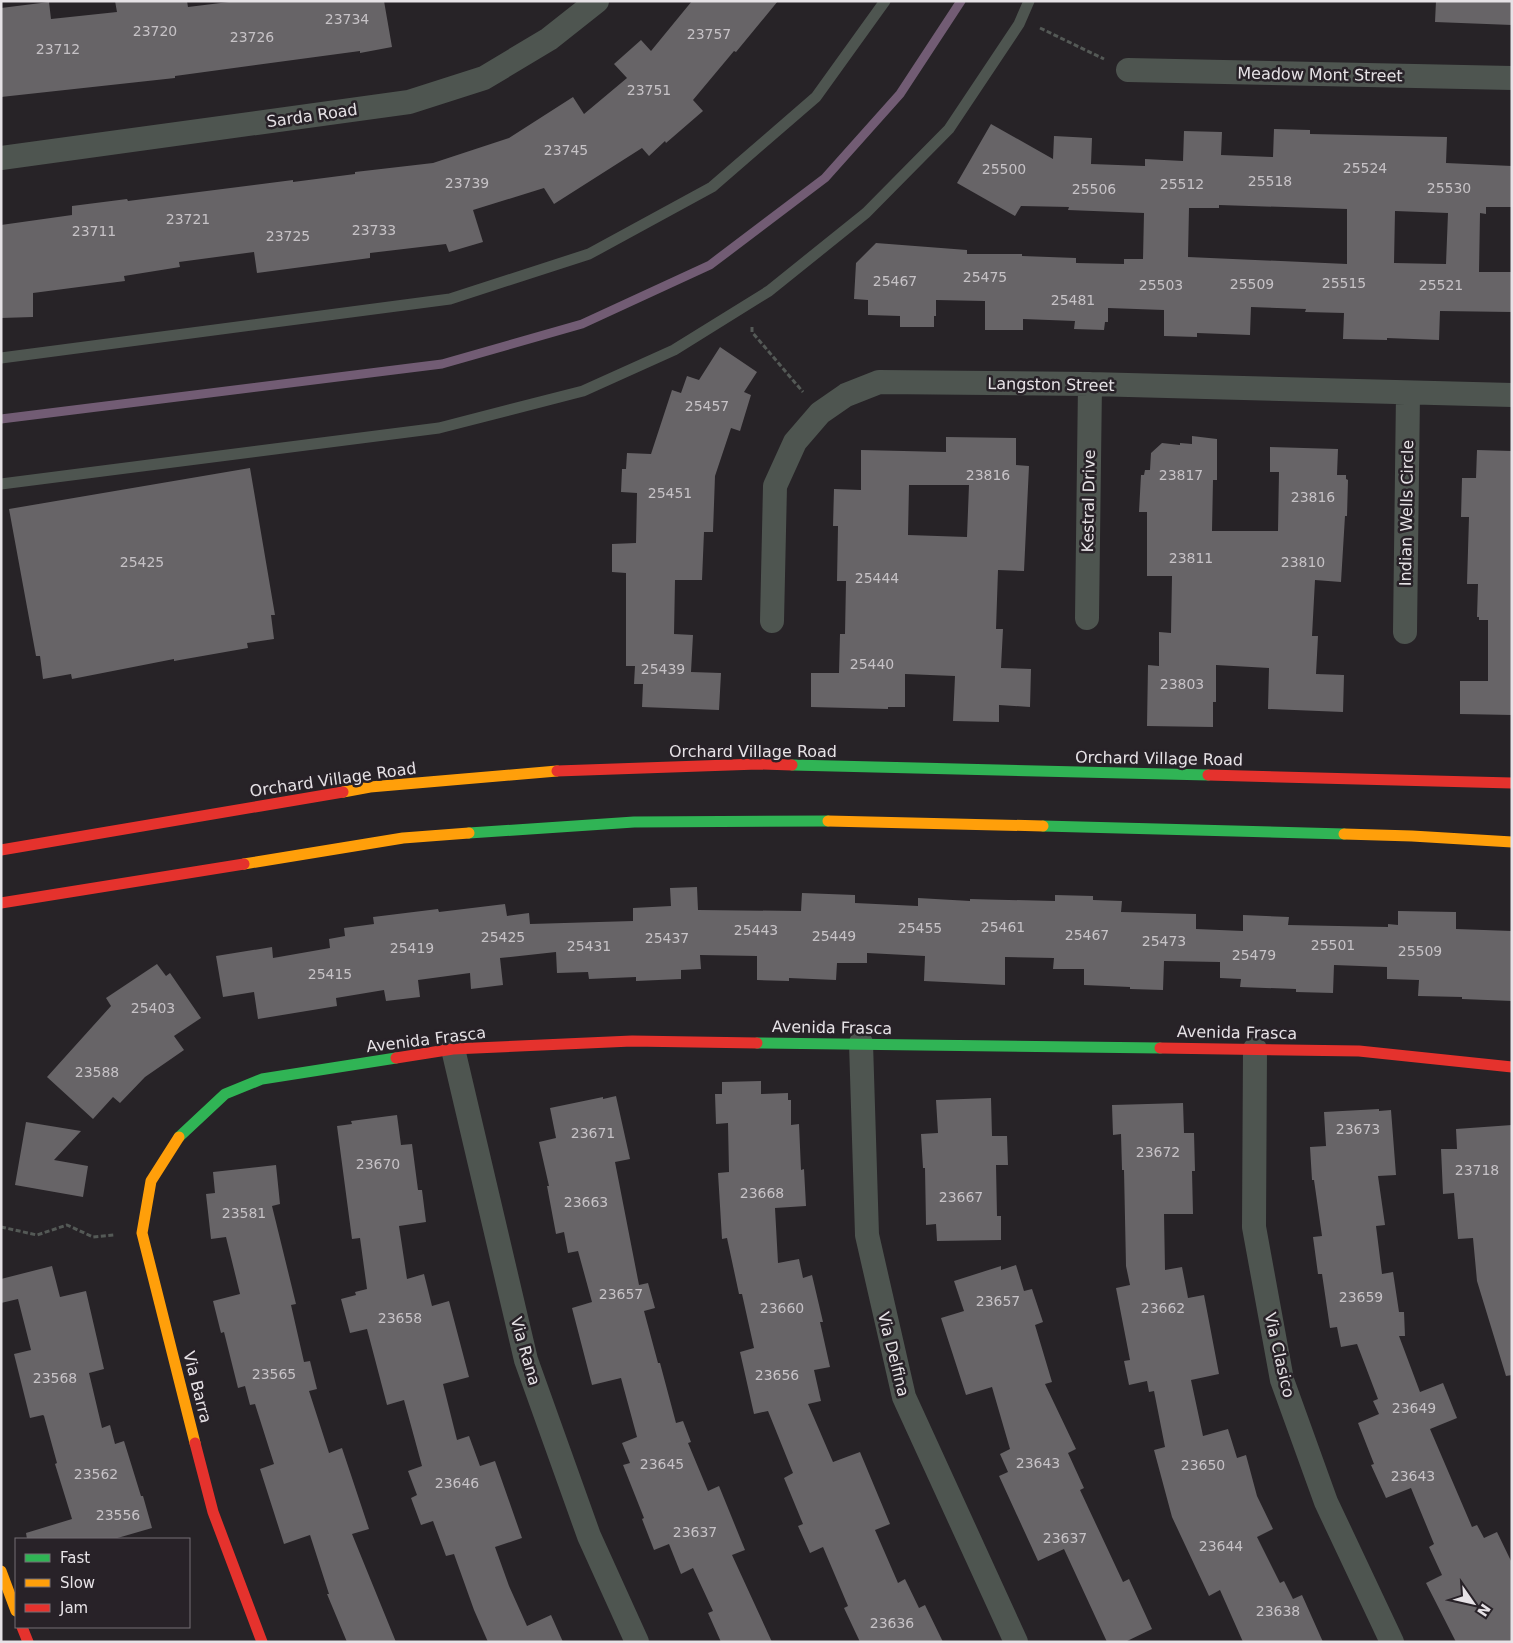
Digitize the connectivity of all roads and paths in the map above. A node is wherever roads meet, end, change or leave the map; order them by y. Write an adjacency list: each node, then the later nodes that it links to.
1 (596, 1): 7 (street, Sarda Road)
2 (885, 1): 8 (lane)
3 (1029, 1): 12 (lane)
4 (1039, 28): 5 (path)
5 (1128, 70): 6 (street, Meadow Mont Street)
6 (1512, 78)
7 (1, 158)
8 (1, 358)
9 (1090, 384): 10 (street, Langston Street); 13 (street, Kestral Drive); 14 (street, Langston Street)
10 (1408, 393): 11 (street, Langston Street); 15 (street, Indian Wells Circle)
11 (1512, 395)
12 (1, 484)
13 (1087, 618)
14 (772, 621)
15 (1405, 632)
16 (1512, 783): 18 (main road, Orchard Village Road)
17 (1512, 842): 19 (main road)
18 (1, 850)
19 (1, 903)
20 (861, 1043): 21 (main road, Avenida Frasca); 22 (main road, Avenida Frasca); 33 (street, Via Delfina)
21 (453, 1049): 24 (main road, Avenida Frasca); 32 (street, Via Rana)
22 (1255, 1049): 23 (main road, Avenida Frasca); 34 (street, Via Clasico)
23 (1512, 1067)
24 (176, 1140): 26 (main road, Via Barra)
25 (1, 1227): 26 (path)
26 (142, 1233): 31 (main road, Via Barra)
27 (1, 1571): 28 (main road)
28 (15, 1608)
29 (22, 1628): 30 (main road)
30 (28, 1642)
31 (262, 1642)
32 (637, 1642)
33 (1016, 1642)
34 (1392, 1642)

